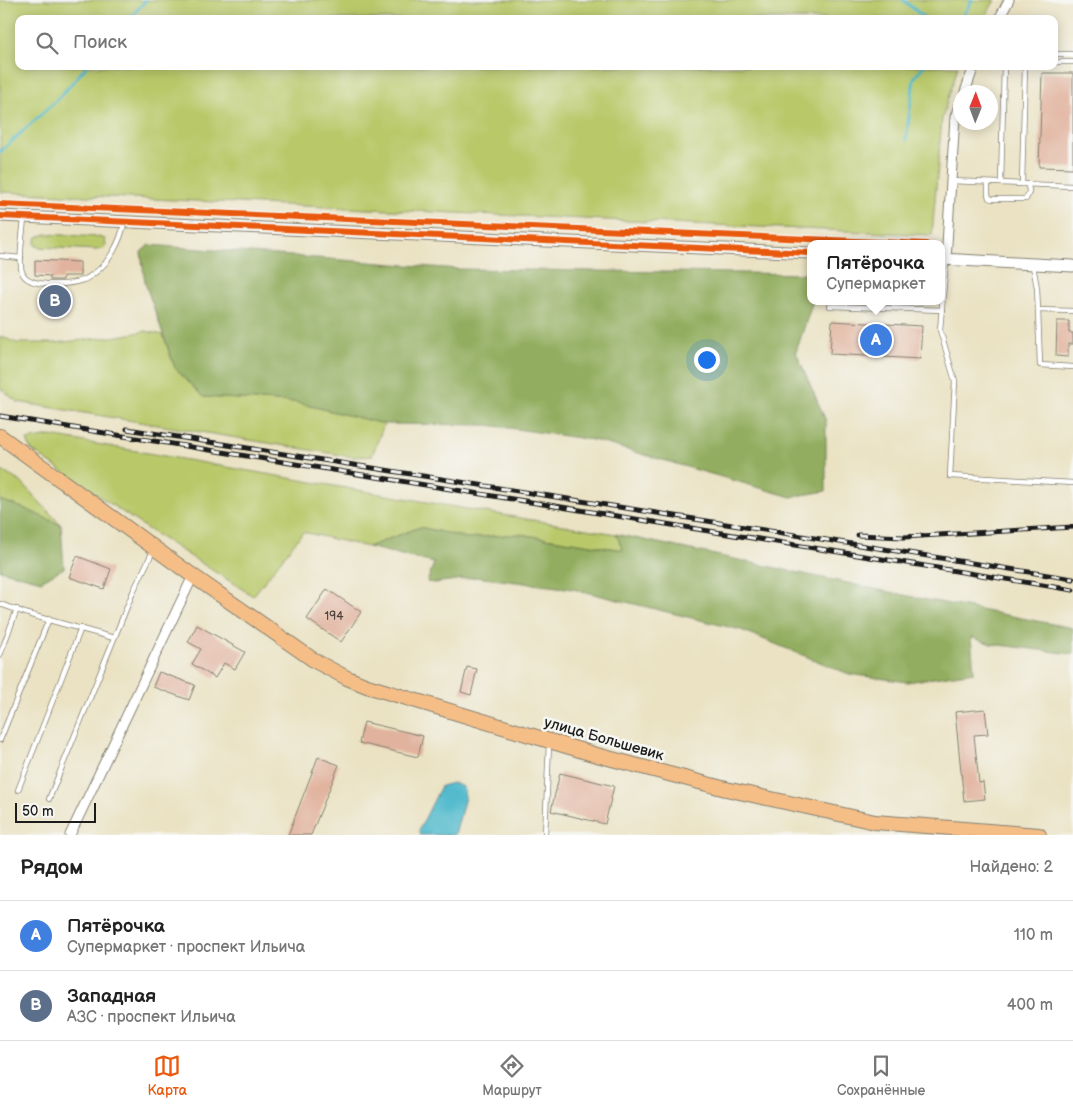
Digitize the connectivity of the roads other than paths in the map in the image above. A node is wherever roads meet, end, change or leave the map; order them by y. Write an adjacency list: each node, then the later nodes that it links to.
1 (1010, 0): 2 (street)
2 (1001, 15)
3 (1058, 54): 4 (lane)
4 (1073, 54)
5 (1058, 62): 6 (lane)
6 (1073, 62)
7 (972, 70): 10 (street)
8 (1004, 70): 14 (lane)
9 (1025, 70): 15 (lane)
10 (967, 85)
11 (954, 130): 12 (street)
12 (951, 181): 13 (lane); 21 (street)
13 (988, 183): 14 (lane); 16 (lane)
14 (1001, 183): 15 (lane)
15 (1022, 184): 16 (lane)
16 (1028, 184): 17 (lane)
17 (1073, 186)
18 (0, 216): 19 (street)
19 (24, 217): 20 (street); 24 (lane)
20 (124, 222): 22 (street); 24 (lane)
21 (945, 240)
22 (807, 253)
23 (0, 256): 24 (lane)
24 (21, 258)
25 (945, 260): 26 (street)
26 (1033, 264): 27 (street); 31 (lane)
27 (1073, 266)
28 (942, 305): 30 (lane)
29 (830, 306): 30 (lane)
30 (942, 310): 35 (lane)
31 (1038, 310): 32 (lane); 33 (lane)
32 (1073, 311)
33 (1073, 366)
34 (0, 436): 36 (main road, улица Большевик)
35 (1073, 483)
36 (154, 548): 37 (main road, улица Большевик); 42 (lane)
37 (193, 576): 45 (main road, улица Большевик); 48 (street)
38 (0, 604): 39 (lane)
39 (16, 609): 40 (lane); 43 (lane)
40 (49, 619): 41 (lane); 44 (lane)
41 (81, 628): 42 (lane); 46 (lane)
42 (114, 638): 47 (lane)
43 (0, 655)
44 (0, 740)
45 (549, 740): 49 (lane); 50 (main road, улица Большевик)
46 (18, 790)
47 (49, 799)
48 (70, 835)
49 (545, 835)
50 (1039, 835)

